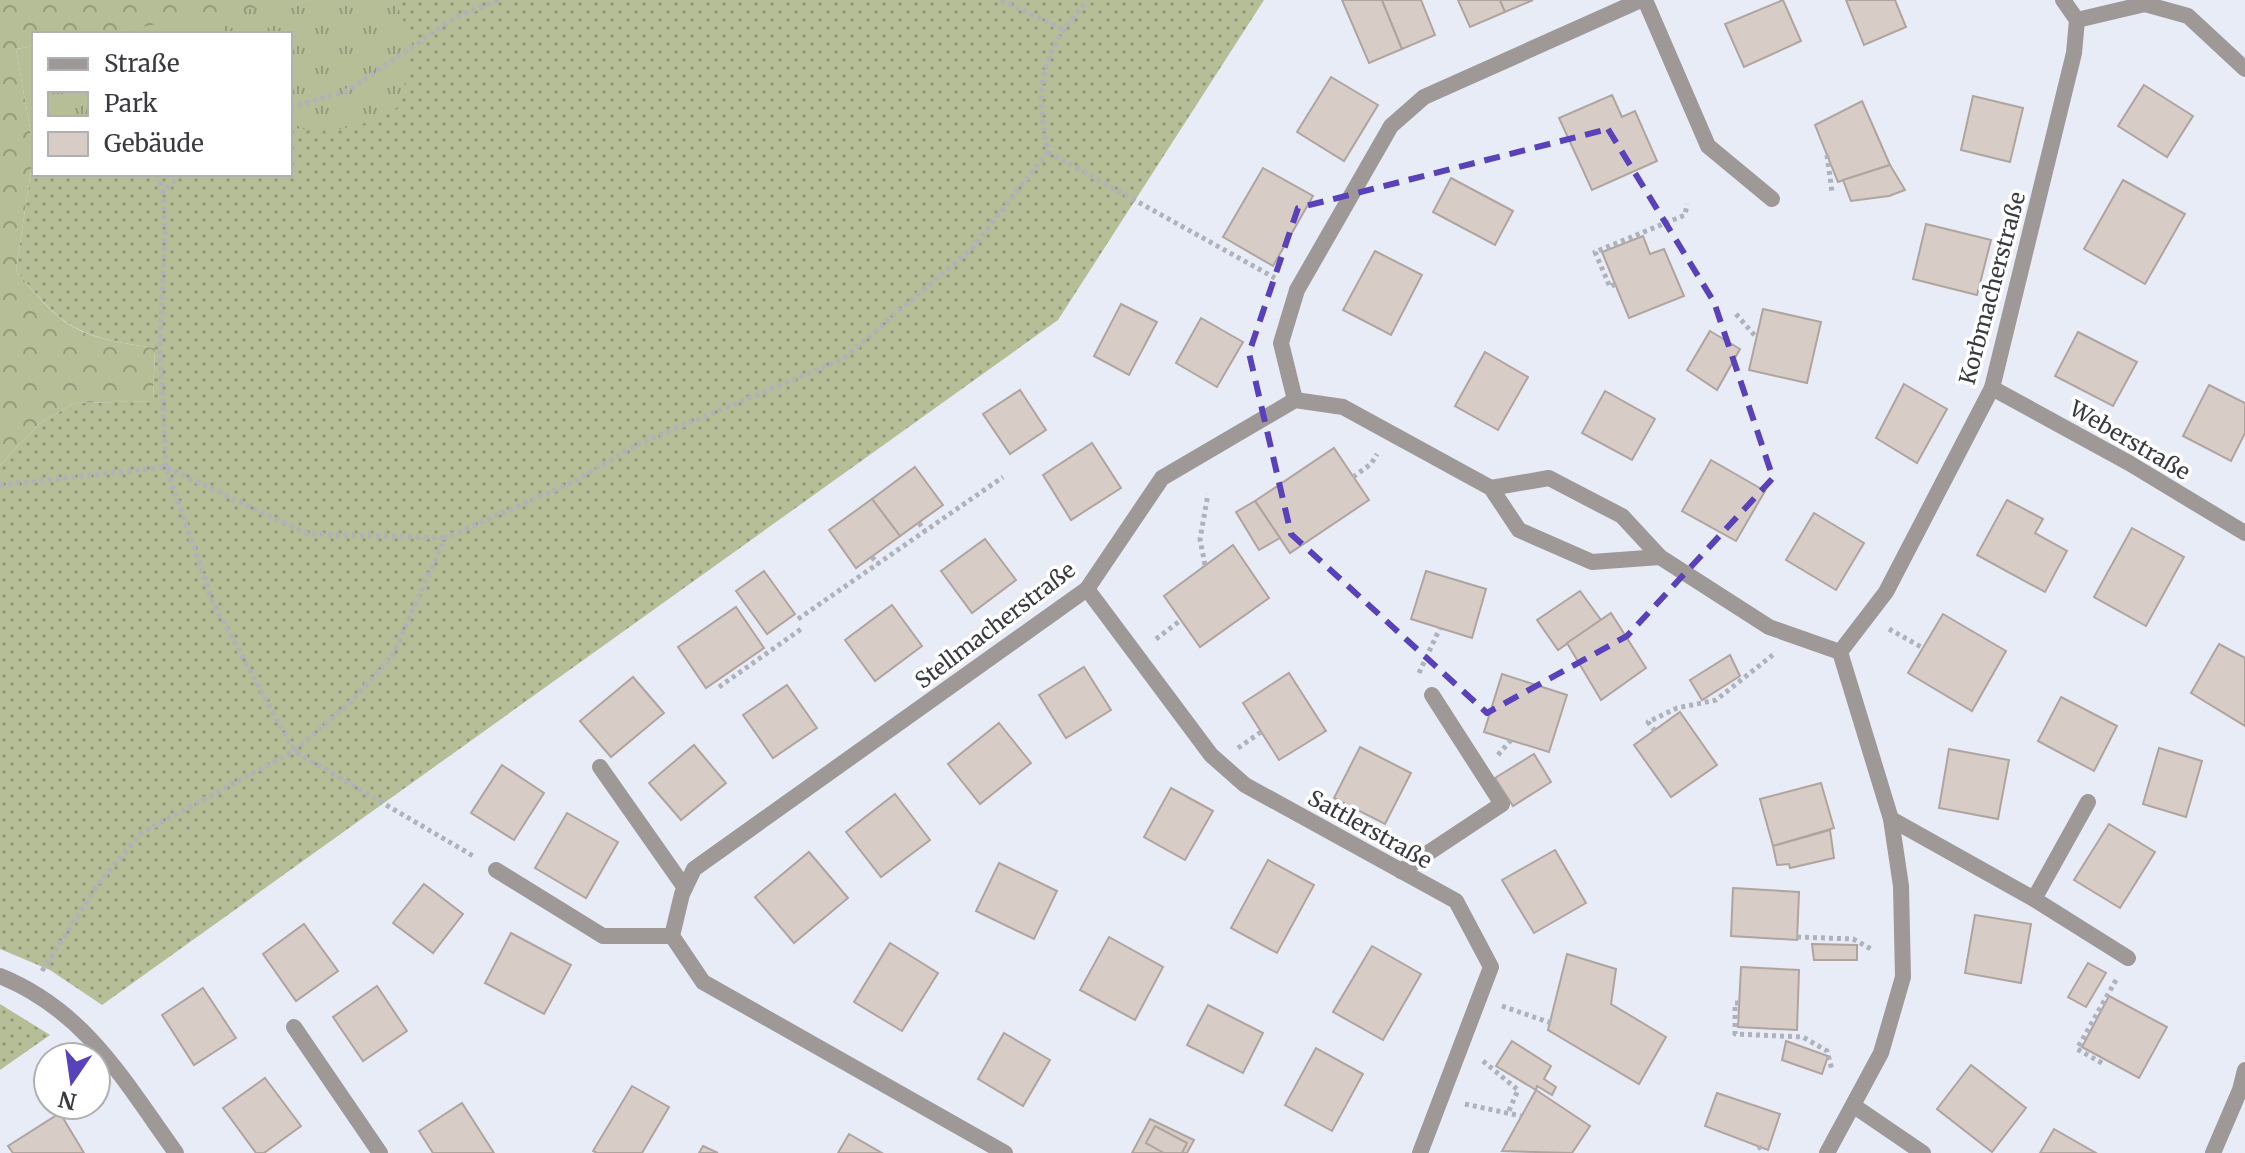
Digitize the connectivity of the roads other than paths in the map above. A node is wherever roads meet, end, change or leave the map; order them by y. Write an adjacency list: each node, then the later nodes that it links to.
1 (1643, 0): 5 (street); 7 (street)
2 (2063, 0): 3 (street)
3 (2077, 20): 4 (street); 6 (street, Korbmacherstraße)
4 (2245, 69)
5 (1772, 199)
6 (1992, 388): 9 (street, Weberstraße); 12 (street, Korbmacherstraße)
7 (1295, 400): 8 (street); 11 (street, Stellmacherstraße)
8 (1491, 488): 10 (street); 10 (street)
9 (2245, 533)
10 (1660, 557): 12 (street)
11 (1087, 589): 18 (street, Sattlerstraße); 19 (street, Stellmacherstraße)
12 (1840, 652): 16 (street)
13 (1432, 695): 18 (street)
14 (600, 767): 19 (street)
15 (2088, 802): 20 (street)
16 (1891, 819): 20 (street); 26 (street)
17 (496, 870): 21 (street)
18 (1401, 871): 30 (street, Sattlerstraße)
19 (685, 888): 21 (street, Stellmacherstraße)
20 (2034, 899): 22 (street)
21 (672, 936): 29 (street)
22 (2128, 958)
23 (0, 976): 28 (street)
24 (294, 1027): 27 (street)
25 (2245, 1070): 33 (street)
26 (1854, 1106): 31 (street); 32 (street)
27 (373, 1151)
28 (176, 1153)
29 (1005, 1153)
30 (1420, 1153)
31 (1827, 1153)
32 (1923, 1153)
33 (2213, 1153)

